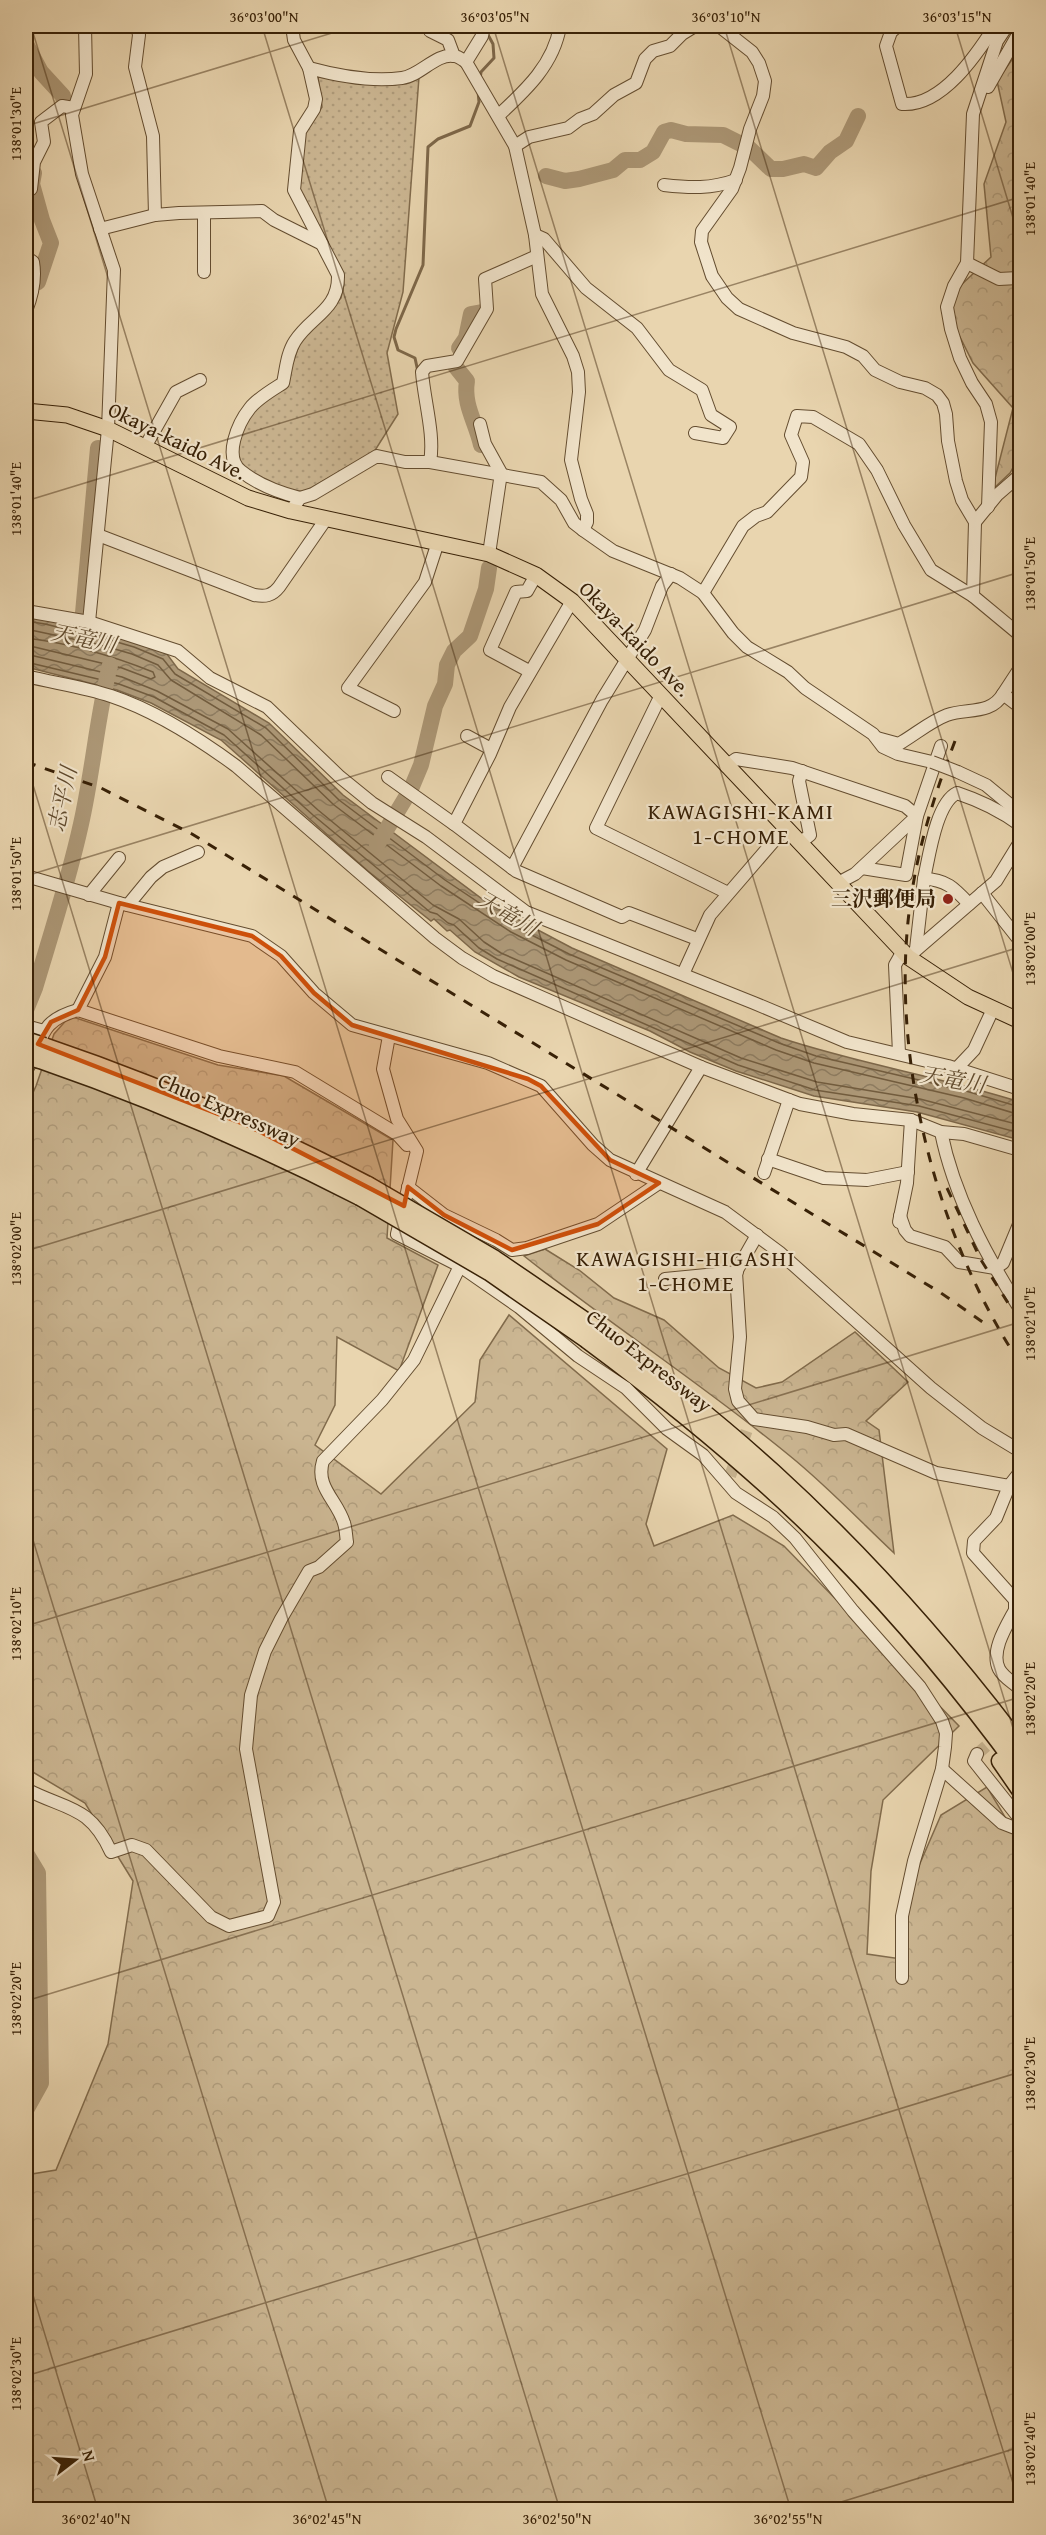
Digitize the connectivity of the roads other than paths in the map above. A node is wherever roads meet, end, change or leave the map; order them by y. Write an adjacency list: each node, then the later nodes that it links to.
1 (85, 26): 16 (street)
2 (137, 26): 24 (street)
3 (292, 26): 15 (street)
4 (429, 26): 13 (street)
5 (483, 26): 14 (street)
6 (560, 26): 18 (street)
7 (694, 26): 19 (street)
8 (720, 26): 20 (street)
9 (898, 26): 10 (street)
10 (995, 26)
11 (1007, 26): 17 (street)
12 (1020, 31): 17 (street)
13 (454, 56): 14 (street); 15 (street)
14 (466, 62): 18 (street)
15 (309, 68): 27 (street)
16 (74, 108): 22 (street); 25 (street)
17 (973, 114): 30 (street)
18 (499, 115): 19 (street)
19 (515, 146): 26 (street)
20 (736, 180): 21 (street); 47 (street)
21 (664, 185)
22 (31, 189)
23 (204, 213): 24 (street); 27 (street); 31 (street)
24 (155, 215): 25 (street)
25 (100, 229): 37 (street)
26 (535, 235): 28 (street); 38 (street)
27 (323, 245): 43 (street)
28 (537, 256): 40 (street); 48 (street)
29 (26, 257): 33 (street)
30 (967, 263): 32 (street); 44 (street)
31 (204, 272)
32 (1020, 278)
33 (26, 311)
34 (200, 380): 39 (street)
35 (26, 411): 37 (main road, Okaya-kaido Ave.)
36 (480, 424): 41 (street)
37 (108, 429): 39 (main road, Okaya-kaido Ave.); 49 (street)
38 (694, 433)
39 (145, 447): 45 (main road, Okaya-kaido Ave.)
40 (430, 462): 41 (street); 43 (street)
41 (501, 473): 48 (street); 51 (street)
42 (1020, 475): 44 (street)
43 (300, 498): 45 (street)
44 (988, 507): 47 (street)
45 (291, 511): 46 (main road, Okaya-kaido Ave.)
46 (326, 519): 49 (street); 50 (main road, Okaya-kaido Ave.)
47 (975, 522): 55 (street)
48 (583, 530): 52 (street)
49 (98, 534): 58 (street)
50 (438, 542): 51 (main road, Okaya-kaido Ave.); 67 (street)
51 (489, 554): 53 (main road, Okaya-kaido Ave.)
52 (671, 574): 54 (street); 60 (street)
53 (536, 575): 56 (main road, Okaya-kaido Ave.); 62 (street)
54 (703, 593): 55 (street); 69 (street)
55 (973, 596): 59 (street)
56 (572, 601): 60 (main road, Okaya-kaido Ave.); 62 (street)
57 (26, 611): 58 (street)
58 (89, 622): 97 (street)
59 (1020, 635)
60 (627, 659): 65 (main road, Okaya-kaido Ave.); 84 (street)
61 (1020, 668): 64 (street)
62 (529, 670): 71 (street)
63 (26, 676): 106 (street)
64 (1003, 694): 66 (street); 69 (street)
65 (661, 695): 72 (main road, Okaya-kaido Ave.); 89 (street)
66 (1020, 707)
67 (394, 711)
68 (467, 736): 71 (street)
69 (876, 738): 75 (street, bridge)
70 (941, 746): 76 (street)
71 (492, 749): 77 (street)
72 (726, 766): 73 (street); 79 (main road, Okaya-kaido Ave.)
73 (802, 771): 76 (street); 81 (street)
74 (388, 777): 77 (street)
75 (1020, 813)
76 (917, 816): 85 (street); 85 (street)
77 (454, 824): 84 (street)
78 (1020, 825): 87 (street)
79 (785, 828): 81 (main road, Okaya-kaido Ave.); 89 (street)
80 (1020, 842): 90 (street)
81 (800, 843): 88 (main road, Okaya-kaido Ave.)
82 (198, 852): 92 (street)
83 (119, 858): 91 (street)
84 (512, 868): 94 (street)
85 (862, 868): 88 (street)
86 (26, 876): 91 (street)
87 (924, 879): 93 (street); 96 (street)
88 (838, 883): 96 (main road, Okaya-kaido Ave.)
89 (728, 893): 94 (street)
90 (982, 893): 93 (street); 95 (street)
91 (90, 895): 92 (street)
92 (124, 904): 98 (street); 102 (street)
93 (969, 904): 96 (street)
94 (697, 939): 97 (street)
95 (1020, 941)
96 (909, 953): 99 (main road, Okaya-kaido Ave.); 105 (street)
97 (683, 974): 105 (street)
98 (78, 1010): 104 (street); 115 (street)
99 (993, 1010): 100 (main road, Okaya-kaido Ave.); 107 (street)
100 (1020, 1021)
101 (26, 1026): 104 (street)
102 (389, 1036): 115 (street); 118 (street)
103 (26, 1040): 104 (highway, Chuo Expressway, bridge)
104 (38, 1048): 108 (street); 128 (highway, Chuo Expressway, bridge)
105 (899, 1053): 107 (street)
106 (701, 1067): 110 (street); 118 (street)
107 (957, 1068): 109 (street)
108 (26, 1071)
109 (1020, 1089)
110 (789, 1100): 111 (street); 114 (street)
111 (911, 1120): 112 (street); 116 (street)
112 (941, 1132): 113 (street); 124 (street)
113 (1020, 1150)
114 (768, 1159): 116 (street); 117 (street)
115 (415, 1161): 120 (street)
116 (908, 1172): 124 (street)
117 (764, 1173)
118 (636, 1174): 119 (street)
119 (659, 1184): 120 (street); 122 (street)
120 (408, 1187): 123 (street)
121 (1020, 1222): 124 (street)
122 (757, 1235): 125 (street); 130 (street)
123 (460, 1266): 139 (street); 141 (street)
124 (995, 1268): 127 (street)
125 (736, 1272): 126 (street); 132 (street)
126 (665, 1279)
127 (1020, 1309)
128 (592, 1334): 129 (highway, Chuo Expressway); 133 (highway, Chuo Expressway)
129 (684, 1396): 136 (highway); 137 (highway, Chuo Expressway)
130 (1020, 1451)
131 (1020, 1472): 132 (street)
132 (1015, 1489): 134 (street)
133 (775, 1494): 140 (highway, Chuo Expressway); 142 (highway)
134 (1018, 1612): 135 (street)
135 (1020, 1689)
136 (1020, 1734)
137 (1020, 1745)
138 (977, 1754): 143 (street)
139 (942, 1769): 144 (street); 145 (street)
140 (1020, 1770)
141 (26, 1789)
142 (1020, 1790)
143 (1020, 1819)
144 (1020, 1830)
145 (902, 1978)

